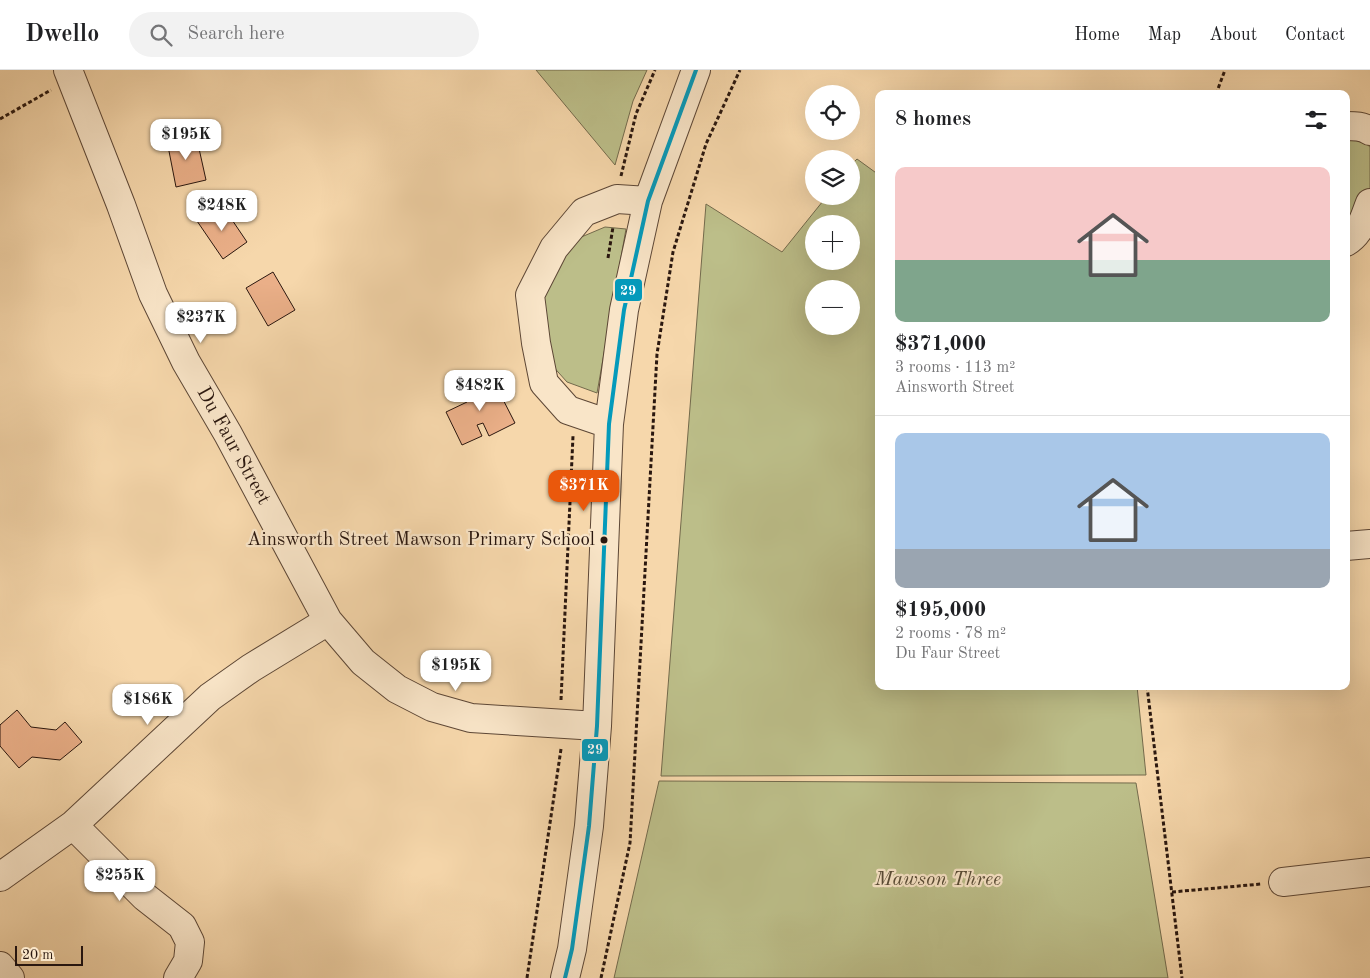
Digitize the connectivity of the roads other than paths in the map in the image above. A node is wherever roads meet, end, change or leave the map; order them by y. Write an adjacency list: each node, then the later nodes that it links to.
1 (696, 70): 5 (street)
2 (70, 75): 11 (street, Du Faur Street)
3 (1350, 126): 4 (street)
4 (1370, 131)
5 (648, 201): 8 (street); 8 (street)
6 (1370, 203): 7 (street)
7 (1350, 239)
8 (609, 424): 12 (street)
9 (1370, 544): 10 (street)
10 (1350, 546)
11 (328, 620): 12 (street, Du Faur Street); 13 (street)
12 (597, 726): 20 (street)
13 (73, 824): 15 (street); 19 (street)
14 (1370, 872): 16 (street)
15 (0, 877)
16 (1282, 882)
17 (0, 966): 18 (street)
18 (10, 978)
19 (178, 978)
20 (565, 978)

